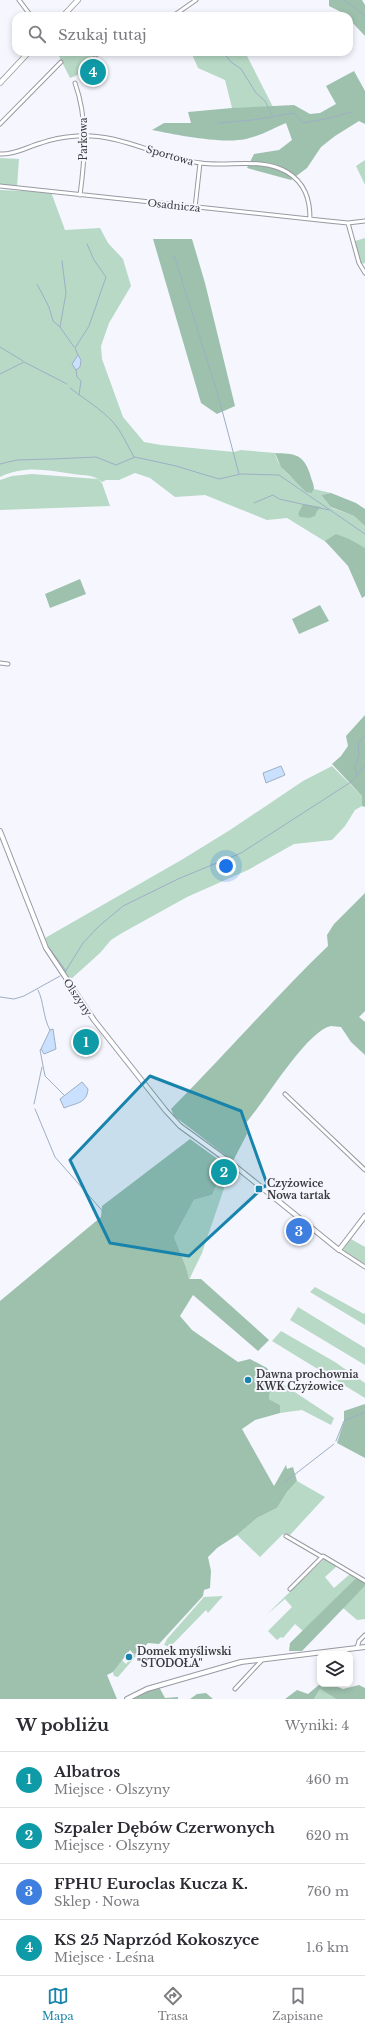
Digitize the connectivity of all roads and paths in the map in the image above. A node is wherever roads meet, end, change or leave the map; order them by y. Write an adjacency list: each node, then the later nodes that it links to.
1 (19, 0): 4 (street)
2 (78, 0): 5 (main road)
3 (196, 0): 6 (street)
4 (28, 12)
5 (67, 12)
6 (179, 12)
7 (25, 56): 9 (main road)
8 (61, 62): 11 (street)
9 (0, 83)
10 (75, 83): 12 (street, Parkowa)
11 (0, 124)
12 (85, 136): 13 (street, Sportowa); 14 (street, Sportowa); 16 (street, Parkowa)
13 (0, 154)
14 (200, 163): 17 (street); 18 (street, Sportowa)
15 (0, 186): 16 (street, Osadnicza)
16 (80, 195): 17 (street, Osadnicza)
17 (195, 208): 18 (street, Osadnicza)
18 (310, 219): 20 (street, Osadnicza)
19 (365, 221): 20 (street, Osadnicza)
20 (348, 223): 21 (street)
21 (360, 266): 22 (street); 23 (street)
22 (365, 266)
23 (365, 273)
24 (0, 663): 25 (street)
25 (8, 664)
26 (0, 831): 30 (street, Olszyny)
27 (285, 1094): 28 (street)
28 (365, 1170)
29 (365, 1216): 30 (street)
30 (339, 1250): 31 (street)
31 (365, 1267)
32 (286, 1536): 33 (street)
33 (322, 1557): 34 (street); 35 (street)
34 (365, 1581)
35 (290, 1589)
36 (365, 1635): 38 (street)
37 (365, 1647): 38 (street)
38 (357, 1648): 39 (street)
39 (263, 1658): 40 (street); 41 (street)
40 (235, 1689)
41 (127, 1699)

